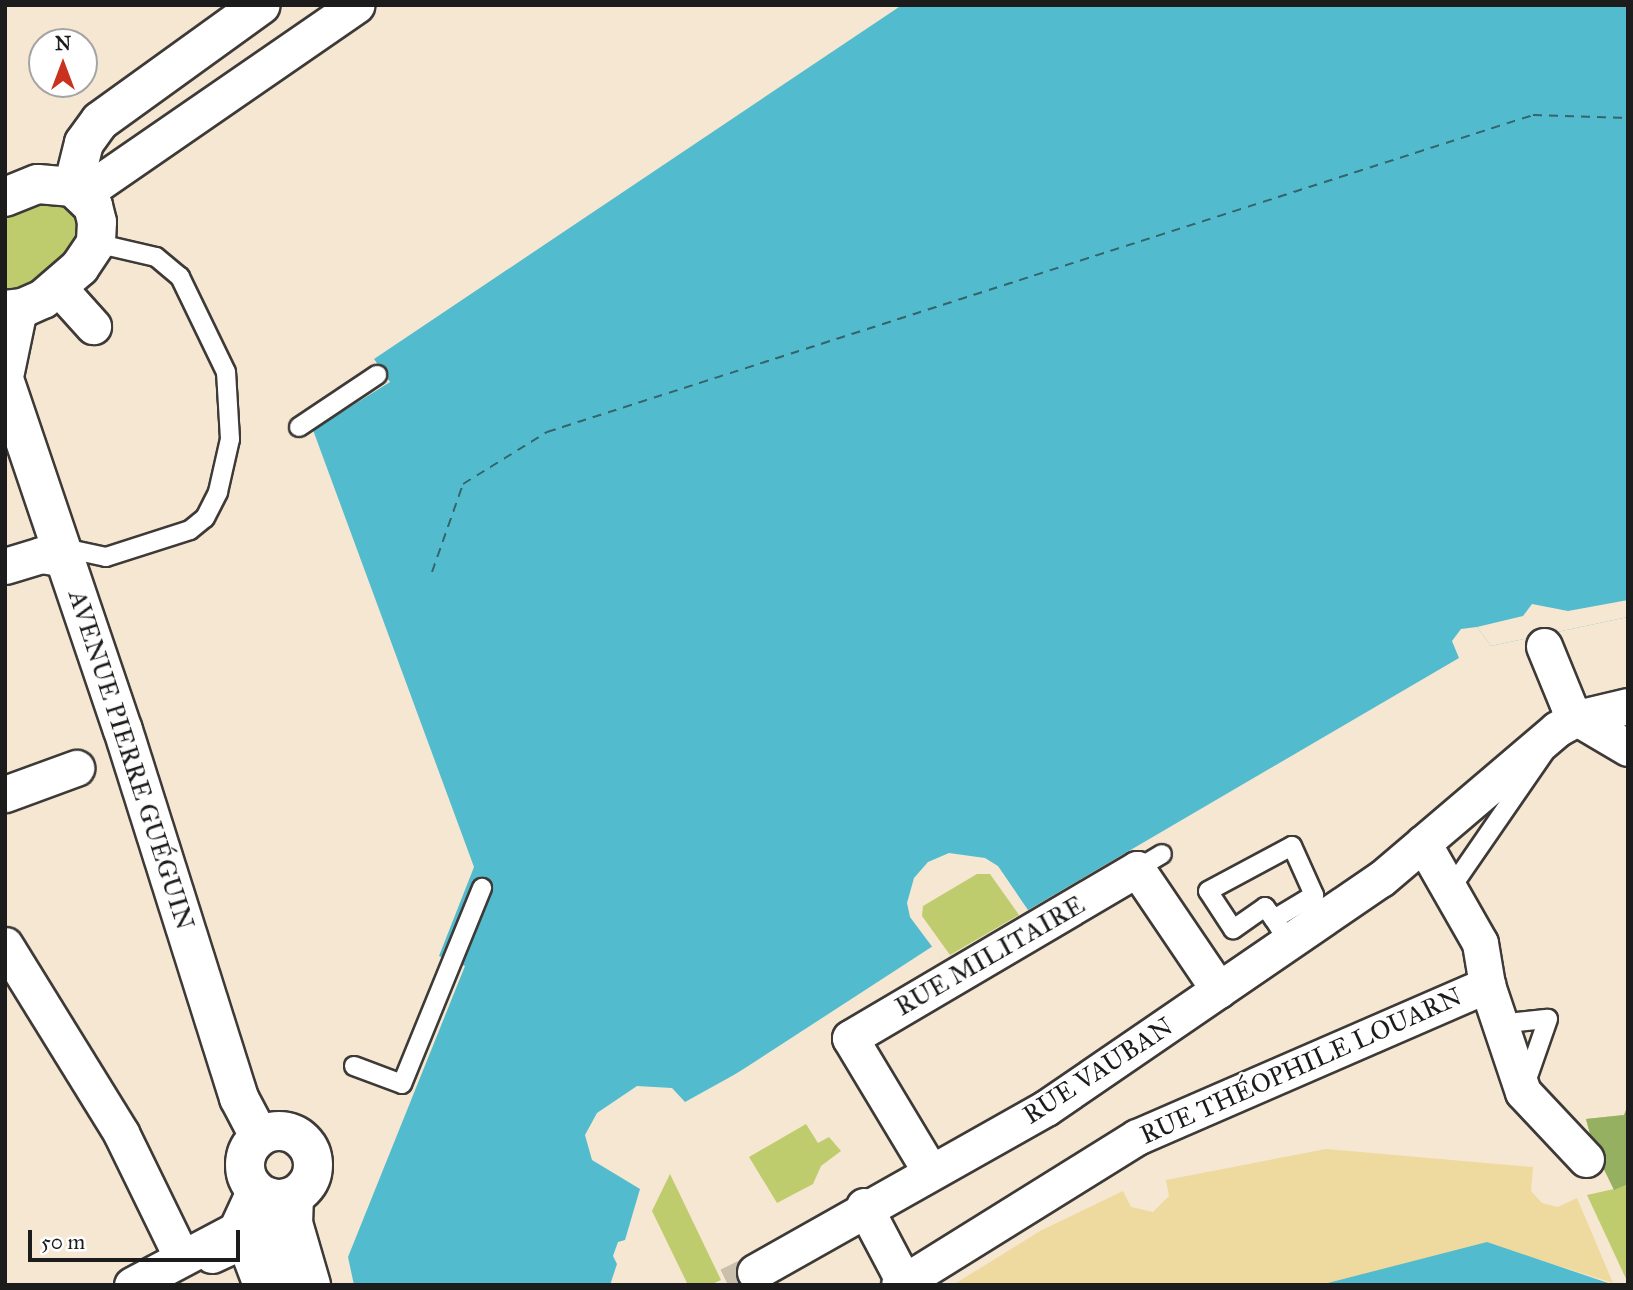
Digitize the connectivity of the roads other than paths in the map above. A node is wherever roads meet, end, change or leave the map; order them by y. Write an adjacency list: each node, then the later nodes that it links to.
1 (261, 5): 3 (main road)
2 (357, 5): 3 (street)
3 (78, 190): 4 (main road); 5 (main road)
4 (5, 197)
5 (96, 243): 6 (main road); 13 (lane)
6 (57, 286): 7 (main road); 8 (street)
7 (12, 309): 9 (main road)
8 (93, 326)
9 (5, 372)
10 (377, 375): 12 (lane)
11 (5, 382): 13 (main road, AVENUE PIERRE GUÉGUIN)
12 (299, 427)
13 (64, 553): 14 (street); 31 (main road, AVENUE PIERRE GUÉGUIN)
14 (5, 566)
15 (1544, 646): 17 (street)
16 (1628, 706): 17 (street)
17 (1567, 723): 18 (street); 21 (street, RUE VAUBAN); 23 (lane)
18 (1628, 748)
19 (76, 768): 20 (street)
20 (5, 794)
21 (1423, 843): 23 (street); 24 (street, RUE VAUBAN)
22 (482, 888): 29 (lane)
23 (1451, 888): 26 (street)
24 (1282, 932): 24 (lane); 27 (street, RUE VAUBAN)
25 (5, 945): 36 (street)
26 (1486, 985): 30 (street); 38 (street, RUE THÉOPHILE LOUARN)
27 (1219, 990): 33 (street, RUE VAUBAN); 33 (street, RUE MILITAIRE)
28 (1517, 1022): 30 (lane)
29 (354, 1066)
30 (1523, 1091): 32 (street)
31 (259, 1136): 34 (main road); 34 (main road)
32 (1586, 1159)
33 (930, 1171): 35 (street, RUE VAUBAN)
34 (272, 1194): 36 (street); 42 (main road); 43 (main road)
35 (864, 1206): 37 (street, RUE VAUBAN); 38 (street, RUE THÉOPHILE LOUARN)
36 (182, 1258): 39 (street)
37 (761, 1275)
38 (902, 1283)
39 (132, 1285)
40 (150, 1285): 41 (street)
41 (261, 1285)
42 (284, 1285)
43 (311, 1285)

